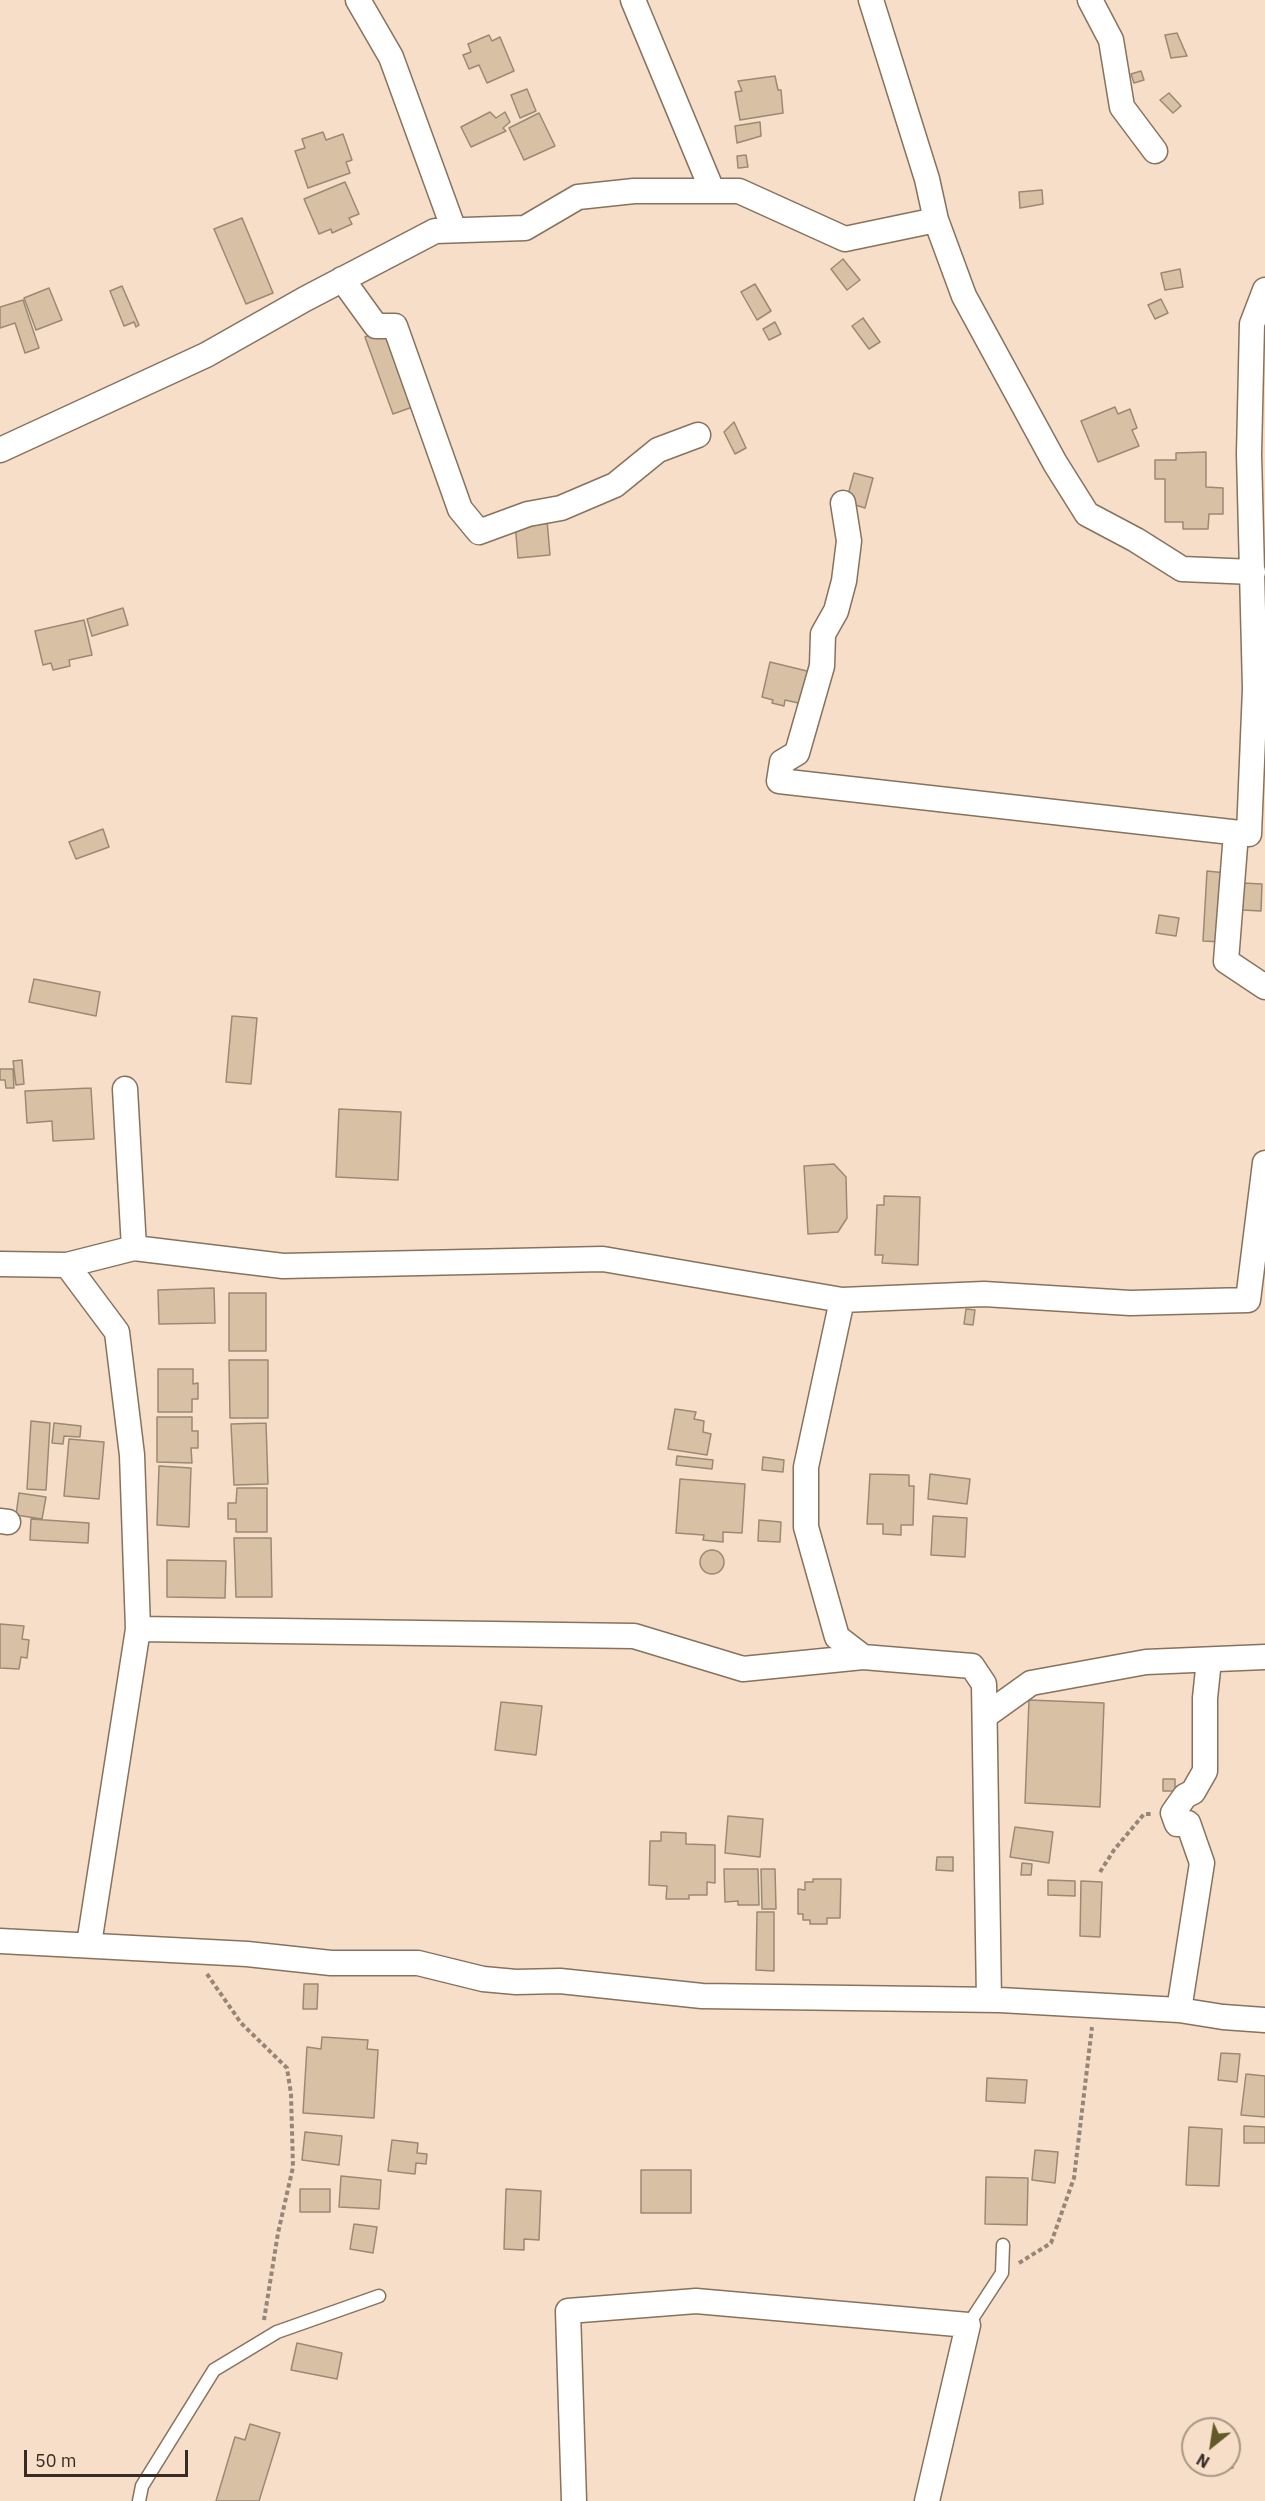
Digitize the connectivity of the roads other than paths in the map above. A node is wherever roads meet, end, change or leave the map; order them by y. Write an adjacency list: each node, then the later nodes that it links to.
1 (358, 0): 8 (street)
2 (633, 0): 6 (street)
3 (871, 0): 7 (street)
4 (1090, 0): 5 (street)
5 (1155, 151)
6 (712, 190): 7 (street); 8 (street)
7 (936, 220): 14 (street)
8 (454, 230): 9 (street)
9 (342, 279): 11 (street); 12 (street)
10 (1265, 290): 14 (street)
11 (698, 435)
12 (0, 450)
13 (843, 503): 15 (street)
14 (1253, 572): 15 (street)
15 (1250, 834): 16 (street)
16 (1265, 987)
17 (124, 1089): 19 (street)
18 (1265, 1163): 22 (street)
19 (134, 1248): 21 (street); 22 (street)
20 (0, 1264): 21 (street)
21 (67, 1265): 23 (street)
22 (842, 1300): 24 (street)
23 (138, 1629): 24 (street); 29 (street)
24 (862, 1657): 27 (street)
25 (1265, 1658): 26 (street)
26 (1209, 1660): 27 (street); 31 (street)
27 (985, 1716): 30 (street)
28 (0, 1941): 29 (street)
29 (89, 1944): 30 (street)
30 (989, 2000): 31 (street)
31 (1179, 2010): 32 (street)
32 (1265, 2020)
33 (1003, 2245): 35 (lane)
34 (379, 2296): 36 (lane)
35 (968, 2325): 37 (street); 38 (street)
36 (139, 2501)
37 (574, 2501)
38 (927, 2501)

